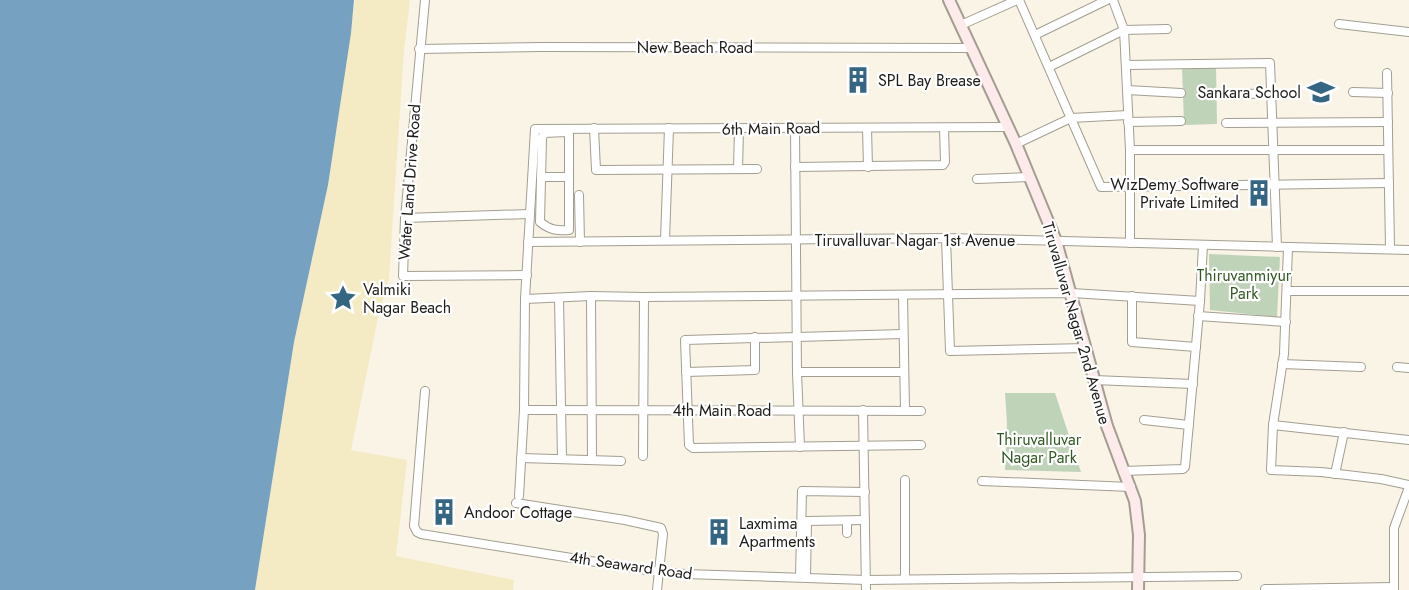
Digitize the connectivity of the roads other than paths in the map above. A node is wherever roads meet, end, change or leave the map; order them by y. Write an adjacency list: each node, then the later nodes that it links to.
1 (425, 0): 13 (street, Water Land Drive Road)
2 (949, 0): 7 (street, Tiruvalluvar Nagar 2nd Avenue)
3 (1018, 0): 7 (street); 11 (street)
4 (1107, 0): 11 (street)
5 (1113, 0): 9 (street)
6 (1339, 24): 10 (street)
7 (961, 25): 12 (street, Tiruvalluvar Nagar 2nd Avenue)
8 (1167, 29): 9 (street)
9 (1124, 30): 14 (street); 15 (street)
10 (1409, 32)
11 (1035, 35): 15 (street)
12 (971, 48): 13 (street, New Beach Road); 29 (street, Tiruvalluvar Nagar 2nd Avenue)
13 (419, 49): 55 (street, Water Land Drive Road)
14 (1126, 65): 17 (street); 20 (street)
15 (1049, 66): 23 (street)
16 (1387, 73): 21 (street)
17 (1128, 90): 19 (street); 24 (street)
18 (1353, 92): 21 (street)
19 (1181, 93)
20 (1272, 93): 22 (street); 28 (street)
21 (1388, 93): 26 (street)
22 (1220, 95)
23 (1071, 118): 24 (street); 36 (street); 51 (street)
24 (1128, 119): 25 (street); 37 (street)
25 (1181, 121)
26 (1388, 122): 28 (street); 39 (street)
27 (1226, 123): 28 (street)
28 (1273, 123): 38 (street)
29 (1007, 127): 34 (street, 6th Main Road); 36 (street, Tiruvalluvar Nagar 2nd Avenue)
30 (594, 128): 31 (street, 6th Main Road); 44 (street); 52 (street, 6th Main Road)
31 (669, 128): 35 (street, 6th Main Road); 44 (street)
32 (795, 128): 33 (street, 6th Main Road); 35 (street, 6th Main Road); 41 (street)
33 (867, 128): 34 (street, 6th Main Road); 40 (street)
34 (944, 128): 40 (street)
35 (739, 129): 42 (street)
36 (1016, 144): 46 (street, Tiruvalluvar Nagar 2nd Avenue)
37 (1130, 150): 38 (street); 51 (street)
38 (1274, 150): 39 (street); 50 (street)
39 (1388, 150): 49 (street)
40 (868, 166): 41 (street)
41 (795, 167): 58 (street)
42 (738, 169): 43 (street); 44 (street)
43 (757, 169)
44 (668, 170): 59 (street)
45 (569, 177): 48 (street); 48 (street); 56 (street)
46 (1030, 177): 47 (street); 60 (street, Tiruvalluvar Nagar 2nd Avenue)
47 (976, 179)
48 (540, 181): 52 (street); 56 (street)
49 (1389, 183): 50 (street); 67 (street)
50 (1275, 184): 51 (street); 65 (street)
51 (1131, 186): 63 (street)
52 (531, 189): 54 (street)
53 (579, 195): 62 (street)
54 (529, 217): 55 (street); 56 (street); 61 (street)
55 (405, 218): 69 (street, Water Land Drive Road)
56 (540, 219)
57 (946, 238): 58 (street, Tiruvalluvar Nagar 1st Avenue); 60 (street, Tiruvalluvar Nagar 1st Avenue); 74 (street)
58 (796, 239): 59 (street, Tiruvalluvar Nagar 1st Avenue); 73 (street)
59 (665, 240): 62 (street, Tiruvalluvar Nagar 1st Avenue)
60 (1056, 241): 63 (street, Tiruvalluvar Nagar 1st Avenue); 72 (street, Tiruvalluvar Nagar 2nd Avenue)
61 (528, 242): 62 (street, Tiruvalluvar Nagar 1st Avenue); 69 (street)
62 (580, 242)
63 (1130, 243): 64 (street, Tiruvalluvar Nagar 1st Avenue)
64 (1203, 246): 65 (street, Tiruvalluvar Nagar 1st Avenue); 81 (street)
65 (1277, 247): 66 (street, Tiruvalluvar Nagar 1st Avenue)
66 (1288, 248): 67 (street, Tiruvalluvar Nagar 1st Avenue); 70 (street)
67 (1390, 249): 68 (street, Tiruvalluvar Nagar 1st Avenue)
68 (1409, 250)
69 (527, 275): 80 (street)
70 (1287, 291): 71 (street); 83 (street)
71 (1409, 291)
72 (1072, 293): 74 (street); 77 (street); 88 (street, Tiruvalluvar Nagar 2nd Avenue)
73 (797, 295): 76 (street); 78 (street); 85 (street)
74 (948, 295): 76 (street); 88 (street)
75 (591, 296): 78 (street); 79 (street); 102 (street)
76 (903, 296): 84 (street)
77 (1132, 296): 81 (street); 87 (street)
78 (644, 297): 103 (street)
79 (559, 298): 80 (street); 101 (street)
80 (525, 299): 100 (street)
81 (1200, 301): 82 (street)
82 (1198, 316): 83 (street); 87 (street)
83 (1286, 322): 89 (street)
84 (903, 334): 85 (street); 95 (street)
85 (797, 337): 86 (street); 94 (street)
86 (755, 338): 93 (street); 93 (street)
87 (1196, 347): 97 (street)
88 (1086, 348): 96 (street, Tiruvalluvar Nagar 2nd Avenue)
89 (1282, 364): 90 (street); 110 (street)
90 (1361, 367)
91 (1397, 367): 92 (street)
92 (1409, 368)
93 (686, 372): 104 (street)
94 (797, 372): 95 (street); 99 (street)
95 (904, 372): 106 (street)
96 (1094, 380): 97 (street); 121 (street, Tiruvalluvar Nagar 2nd Avenue)
97 (1193, 384): 109 (street)
98 (425, 391): 131 (street, 4th Seaward Road)
99 (799, 409): 104 (street, 4th Main Road); 105 (street, 4th Main Road); 115 (street)
100 (524, 410): 101 (street, 4th Main Road); 117 (street)
101 (561, 410): 102 (street, 4th Main Road); 118 (street)
102 (592, 410): 103 (street, 4th Main Road); 119 (street)
103 (644, 410): 104 (street, 4th Main Road); 116 (street)
104 (688, 410): 115 (street)
105 (863, 410): 106 (street, 4th Main Road); 114 (street)
106 (905, 410): 107 (street, 4th Main Road)
107 (921, 411)
108 (1144, 420): 109 (street)
109 (1189, 425): 121 (street)
110 (1273, 425): 111 (street); 122 (street)
111 (1344, 432): 112 (street); 122 (street)
112 (1409, 440)
113 (921, 445): 114 (street)
114 (864, 446): 115 (street); 127 (street)
115 (800, 447)
116 (643, 456)
117 (521, 458): 118 (street); 131 (street)
118 (562, 459): 119 (street)
119 (591, 460): 120 (street)
120 (621, 461)
121 (1123, 471): 126 (street, Tiruvalluvar Nagar 2nd Avenue)
122 (1335, 474): 125 (street)
123 (905, 480): 135 (street)
124 (982, 481): 126 (street)
125 (1409, 486): 139 (street)
126 (1131, 487): 134 (street, Tiruvalluvar Nagar 2nd Avenue)
127 (865, 492): 128 (street); 133 (street)
128 (865, 520): 129 (street); 137 (street)
129 (847, 521): 130 (street); 133 (street)
130 (847, 533)
131 (659, 572): 133 (street, 4th Seaward Road); 140 (street)
132 (1237, 576): 134 (street, 4th Seaward Road)
133 (803, 577): 137 (street, 4th Seaward Road)
134 (1138, 577): 136 (street, 4th Seaward Road); 143 (street, Tiruvalluvar Nagar 2nd Avenue)
135 (905, 579): 136 (street, 4th Seaward Road); 137 (street, 4th Seaward Road)
136 (1029, 579): 142 (street)
137 (866, 580): 141 (street)
138 (1265, 589): 139 (street)
139 (1394, 589)
140 (657, 590)
141 (866, 590)
142 (1029, 590)
143 (1138, 590)

